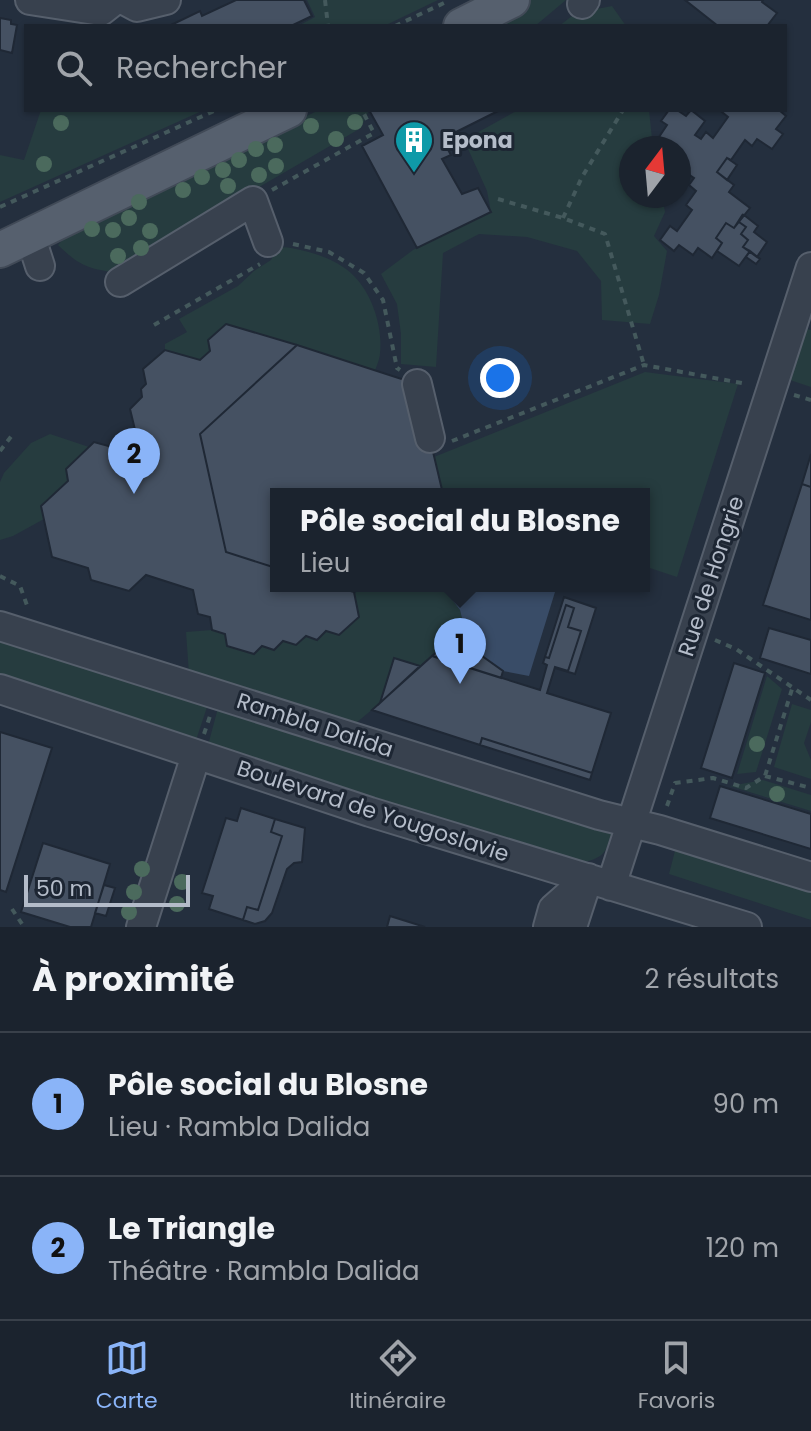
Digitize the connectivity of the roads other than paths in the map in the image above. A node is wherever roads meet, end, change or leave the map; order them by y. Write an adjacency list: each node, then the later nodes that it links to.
1 (30, 0): 2 (street)
2 (115, 0)
3 (124, 0): 4 (street)
4 (166, 0)
5 (512, 0): 6 (main road)
6 (465, 24)
7 (285, 112): 9 (main road)
8 (268, 242): 11 (street)
9 (24, 250)
10 (811, 267): 17 (street, Rue de Hongrie)
11 (120, 282)
12 (407, 376): 13 (street)
13 (438, 441)
14 (13, 629): 17 (street, Rambla Dalida)
15 (0, 689): 16 (street, Boulevard de Yougoslavie)
16 (196, 755): 19 (street, Boulevard de Yougoslavie); 20 (street)
17 (634, 816): 18 (street); 19 (street, Rue de Hongrie)
18 (811, 877)
19 (600, 882): 21 (street); 22 (street, Rue de Hongrie); 23 (street, Boulevard de Yougoslavie)
20 (141, 927)
21 (548, 927)
22 (572, 927)
23 (747, 927)

